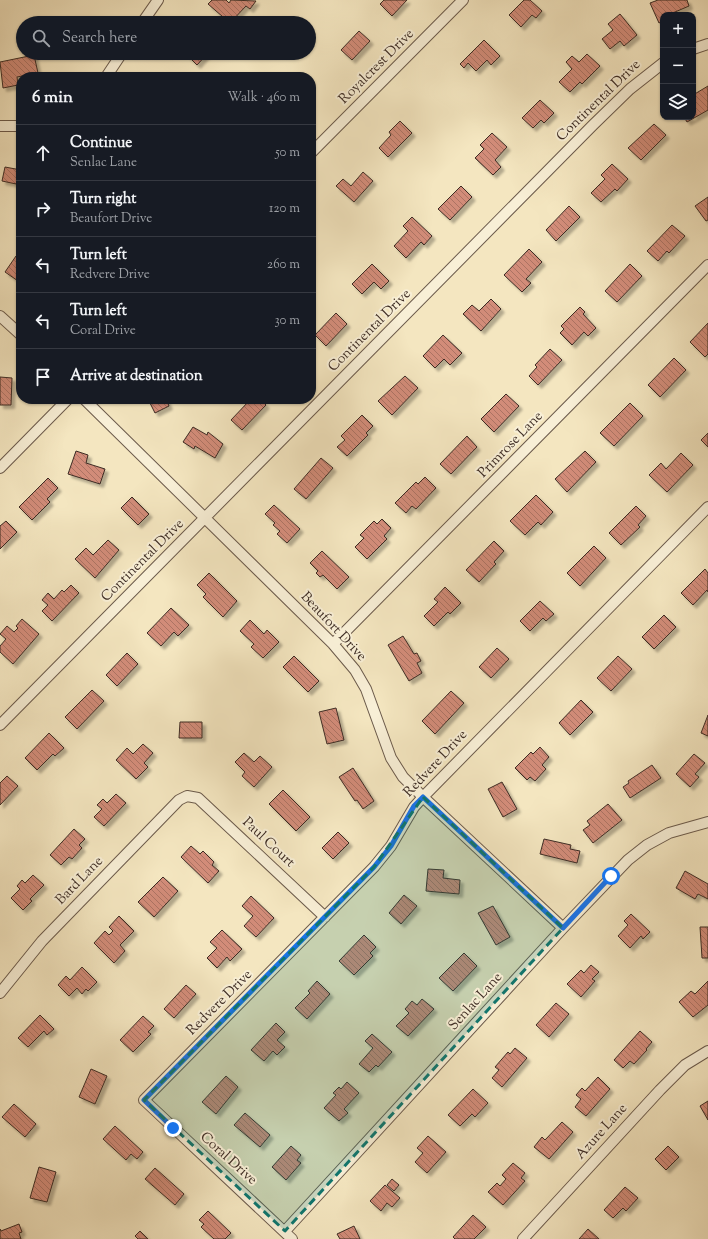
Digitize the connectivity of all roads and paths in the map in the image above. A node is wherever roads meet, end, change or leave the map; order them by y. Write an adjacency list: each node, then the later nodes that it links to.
1 (158, 0): 3 (street)
2 (463, 0): 11 (street, Royalcrest Drive)
3 (147, 16)
4 (708, 44): 5 (street)
5 (696, 48)
6 (117, 60): 8 (street)
7 (660, 64): 19 (street, Continental Drive)
8 (109, 72)
9 (0, 126): 10 (street)
10 (16, 126)
11 (316, 148)
12 (708, 265): 20 (street, Primrose Lane)
13 (0, 316): 14 (street)
14 (16, 330)
15 (63, 404): 17 (street)
16 (89, 404): 19 (street, Beaufort Drive)
17 (0, 468)
18 (708, 507): 23 (street, Redvere Drive)
19 (206, 518): 20 (street, Beaufort Drive); 21 (street, Continental Drive)
20 (333, 644): 23 (street, Beaufort Drive)
21 (0, 725)
22 (187, 796): 25 (street, Paul Court); 27 (street, Bard Lane)
23 (423, 797): 25 (street, Redvere Drive); 26 (street, Beaufort Drive)
24 (708, 822): 26 (street, Senlac Lane)
25 (325, 917): 29 (street, Redvere Drive)
26 (563, 928): 30 (street, Senlac Lane)
27 (0, 993)
28 (708, 1051): 32 (street, Azure Lane)
29 (144, 1100): 30 (street, Coral Drive)
30 (285, 1230): 31 (street, Coral Drive)
31 (292, 1239)
32 (523, 1239)

